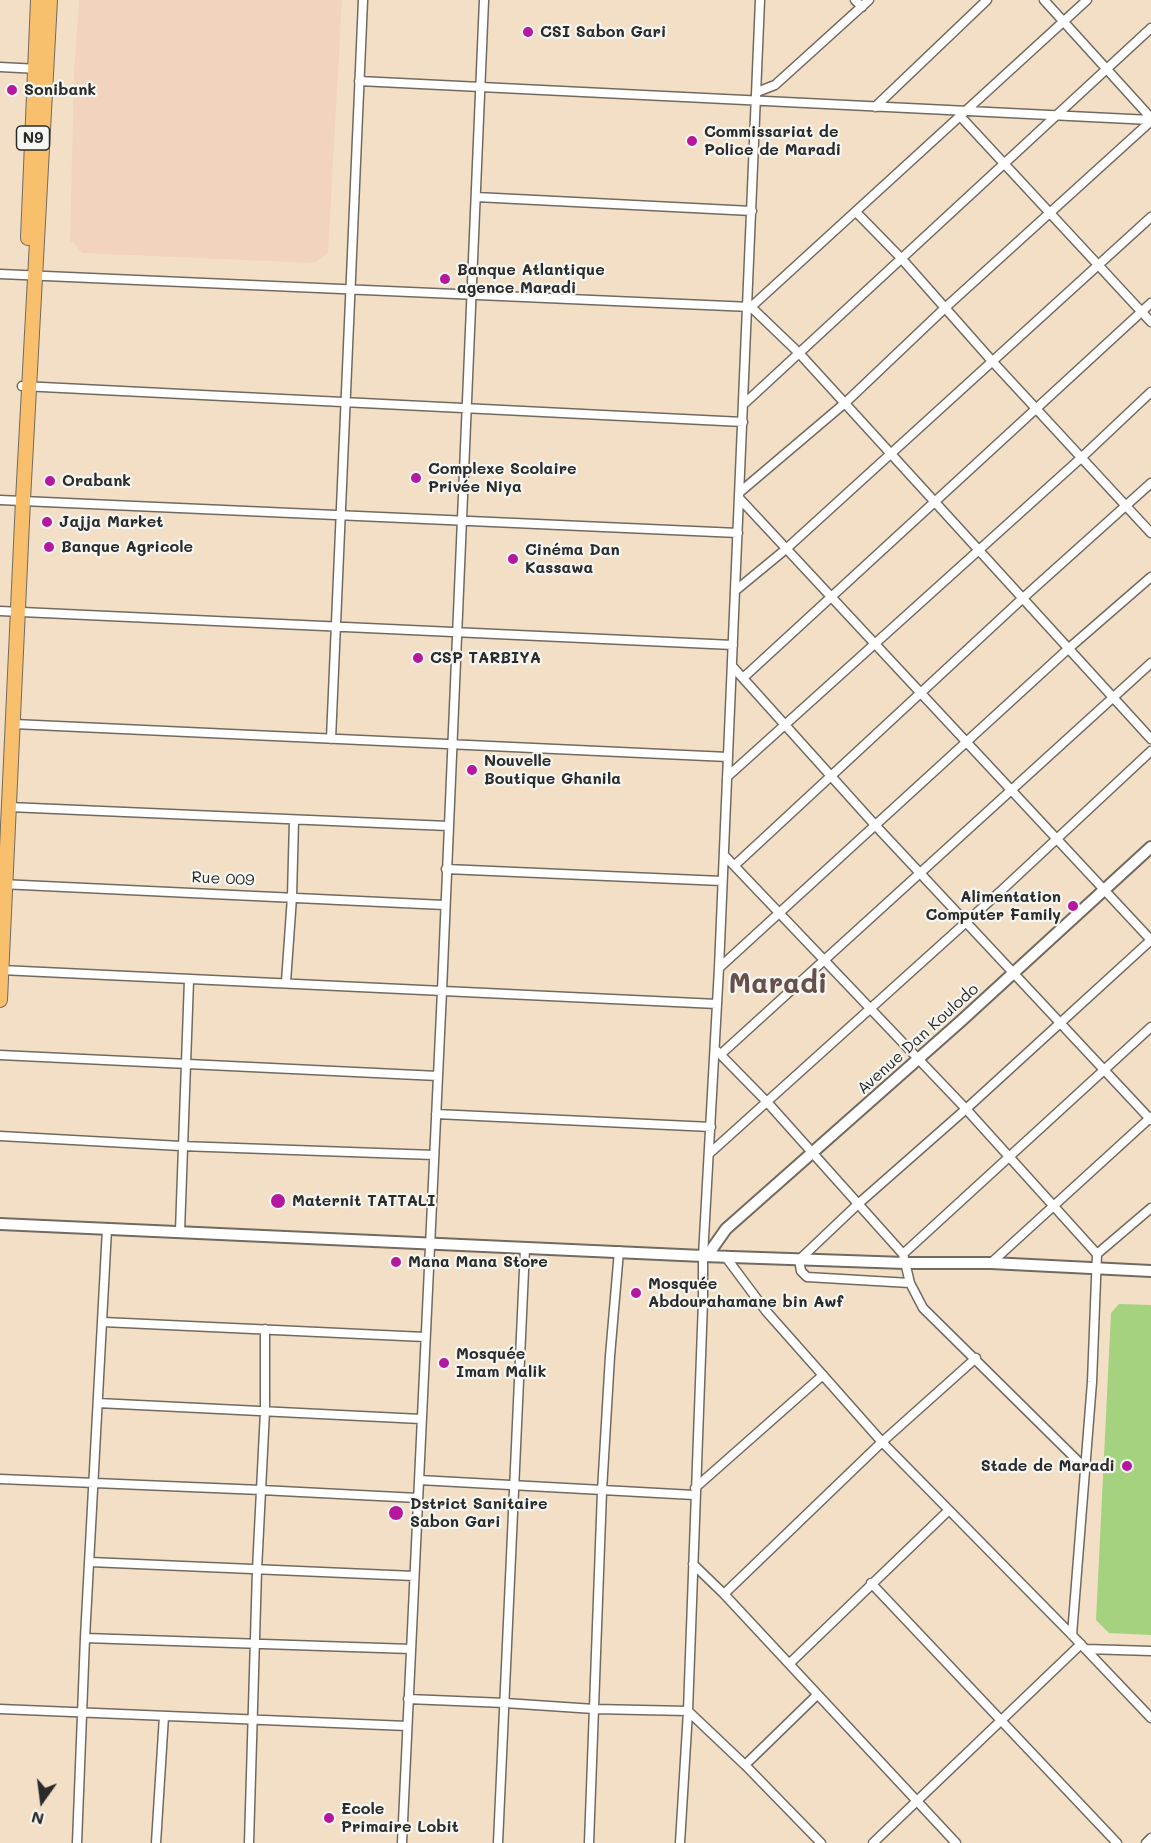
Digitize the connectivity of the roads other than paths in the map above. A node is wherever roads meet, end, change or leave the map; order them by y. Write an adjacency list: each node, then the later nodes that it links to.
1 (38, 0): 15 (highway, N9)
2 (50, 0): 15 (highway, N9)
3 (363, 0): 16 (street)
4 (484, 0): 17 (street)
5 (760, 0): 18 (street)
6 (869, 0): 10 (street)
7 (987, 0): 19 (street)
8 (1044, 0): 11 (street)
9 (1087, 0): 11 (street)
10 (858, 3): 18 (street)
11 (1064, 21): 14 (street); 20 (street)
12 (1151, 28): 14 (street)
13 (0, 67): 15 (street)
14 (1107, 68): 21 (street); 22 (street)
15 (41, 69): 32 (highway, N9)
16 (359, 81): 17 (street); 33 (street)
17 (479, 89): 18 (street); 24 (street)
18 (757, 97): 19 (street); 25 (street)
19 (875, 107): 20 (street)
20 (963, 113): 21 (street); 23 (street); 26 (street)
21 (1057, 116): 22 (street); 23 (street)
22 (1151, 120): 27 (street)
23 (1005, 163): 27 (street); 29 (street)
24 (476, 197): 25 (street); 34 (street)
25 (753, 211): 36 (street)
26 (856, 212): 29 (street); 36 (street)
27 (1050, 213): 30 (street); 37 (street)
28 (1151, 217): 30 (street)
29 (901, 258): 37 (street); 40 (street)
30 (1097, 265): 38 (street); 41 (street)
31 (0, 274): 32 (street)
32 (30, 278): 33 (street); 42 (highway, N9)
33 (351, 290): 34 (street); 44 (street)
34 (471, 296): 36 (street); 48 (street)
35 (1151, 303): 38 (street)
36 (749, 307): 40 (street); 45 (street)
37 (946, 307): 41 (street); 46 (street)
38 (1142, 312): 39 (street); 47 (street)
39 (1151, 322)
40 (799, 353): 45 (street); 46 (street)
41 (992, 360): 47 (street); 50 (street)
42 (26, 386): 44 (street); 55 (highway, N9)
43 (1151, 392): 51 (street)
44 (346, 402): 48 (street); 58 (street)
45 (744, 403): 49 (street)
46 (845, 403): 50 (street); 53 (street)
47 (1036, 408): 51 (street); 56 (street)
48 (467, 409): 49 (street); 59 (street)
49 (743, 422): 53 (street)
50 (890, 454): 56 (street); 62 (street)
51 (1081, 458): 57 (street); 63 (street)
52 (1151, 483): 57 (street)
53 (740, 496): 60 (street); 62 (street)
54 (0, 500): 55 (street)
55 (19, 500): 58 (street); 68 (highway, N9)
56 (935, 501): 63 (street); 66 (street)
57 (1126, 506): 61 (street); 67 (street)
58 (340, 515): 59 (street); 69 (street)
59 (462, 520): 60 (street); 70 (street)
60 (738, 532): 65 (street)
61 (1151, 533)
62 (786, 549): 65 (street); 66 (street)
63 (980, 549): 67 (street); 71 (street)
64 (1151, 577): 73 (street)
65 (735, 591): 72 (street)
66 (831, 596): 71 (street); 76 (street)
67 (1023, 598): 73 (street); 77 (street)
68 (9, 612): 69 (street); 79 (highway, N9); 92 (highway, N9)
69 (335, 627): 70 (street); 81 (street)
70 (456, 634): 72 (street); 84 (street)
71 (876, 644): 77 (street); 80 (street)
72 (733, 645): 75 (street)
73 (1068, 649): 78 (street); 83 (street)
74 (1151, 663): 78 (street)
75 (732, 666): 76 (street); 86 (street)
76 (742, 678): 80 (street)
77 (921, 693): 83 (street); 87 (street)
78 (1113, 698): 82 (street); 89 (street)
79 (14, 724): 81 (street); 90 (highway, N9)
80 (785, 726): 87 (street); 88 (street)
81 (331, 739): 84 (street)
82 (1151, 739)
83 (966, 743): 89 (street); 93 (street)
84 (452, 745): 86 (street); 94 (street)
85 (1151, 751): 95 (street)
86 (728, 757): 88 (street)
87 (831, 776): 93 (street); 98 (street)
88 (728, 777): 97 (street)
89 (1012, 791): 95 (street); 100 (street)
90 (9, 807): 91 (street); 102 (highway, N9)
91 (294, 820): 94 (street); 104 (street)
92 (0, 823)
93 (875, 825): 100 (street); 106 (street)
94 (448, 826): 99 (street)
95 (1057, 838): 103 (street); 107 (street)
96 (1151, 847): 103 (street, Avenue Dan Koulodo)
97 (724, 855): 98 (street); 101 (street)
98 (735, 865): 106 (street)
99 (446, 869): 101 (street); 105 (street)
100 (921, 873): 107 (street); 110 (street)
101 (722, 881): 111 (street)
102 (3, 884): 104 (street, Rue 009); 108 (highway, N9)
103 (1104, 890): 109 (street); 113 (street, Avenue Dan Koulodo)
104 (292, 897): 105 (street, Rue 009); 115 (street)
105 (444, 905): 116 (street)
106 (778, 913): 110 (street); 111 (street)
107 (968, 921): 113 (street); 119 (street)
108 (1, 939): 112 (highway, N9)
109 (1151, 940): 120 (street)
110 (825, 961): 119 (street); 122 (street)
111 (719, 968): 118 (street)
112 (1, 970): 114 (street); 117 (highway, N9)
113 (1014, 973): 120 (street); 124 (street, Avenue Dan Koulodo)
114 (189, 980): 115 (street); 125 (street)
115 (286, 982): 116 (street)
116 (442, 991): 118 (street); 127 (street)
117 (0, 1000)
118 (717, 1004): 122 (street)
119 (872, 1008): 124 (street); 128 (street)
120 (1061, 1023): 126 (street); 129 (street)
121 (1151, 1027): 126 (street)
122 (718, 1052): 128 (street); 132 (street)
123 (0, 1055): 125 (street)
124 (919, 1059): 129 (street); 136 (street, Avenue Dan Koulodo)
125 (184, 1064): 127 (street); 134 (street)
126 (1105, 1069): 131 (street); 138 (street)
127 (438, 1076): 130 (street)
128 (767, 1102): 135 (street); 136 (street)
129 (966, 1109): 138 (street); 139 (street)
130 (436, 1114): 132 (street); 137 (street)
131 (1150, 1118): 140 (street)
132 (711, 1127): 135 (street)
133 (0, 1136): 134 (street)
134 (181, 1146): 137 (street); 144 (street)
135 (710, 1153): 149 (street)
136 (813, 1154): 139 (street); 149 (street, Avenue Dan Koulodo)
137 (434, 1155): 145 (street)
138 (1009, 1157): 140 (street); 151 (street)
139 (858, 1204): 151 (street); 152 (street)
140 (1053, 1206): 148 (street); 153 (street)
141 (1151, 1208): 148 (street)
142 (0, 1224): 143 (street)
143 (107, 1229): 144 (street); 157 (street)
144 (180, 1232): 145 (street)
145 (430, 1243): 146 (street); 159 (street)
146 (525, 1248): 147 (street); 170 (street)
147 (619, 1251): 149 (street); 172 (street)
148 (1097, 1254): 154 (street)
149 (705, 1256): 150 (street); 173 (street)
150 (725, 1256): 152 (street); 161 (street)
151 (904, 1259): 152 (street); 153 (street); 156 (street)
152 (799, 1260): 156 (street)
153 (991, 1263): 154 (street)
154 (1098, 1268): 155 (street); 166 (street)
155 (1151, 1271)
156 (910, 1283): 160 (street)
157 (103, 1322): 158 (street); 162 (street)
158 (265, 1329): 159 (street); 163 (street)
159 (425, 1336): 164 (street)
160 (976, 1358): 165 (street); 166 (street)
161 (823, 1375): 165 (street); 173 (street)
162 (98, 1403): 163 (street); 169 (street)
163 (265, 1411): 164 (street); 171 (street)
164 (421, 1419): 168 (street)
165 (882, 1442): 175 (street); 181 (street)
166 (1086, 1469): 182 (street)
167 (0, 1479): 169 (street)
168 (419, 1480): 170 (street); 174 (street)
169 (94, 1484): 171 (street); 176 (street)
170 (515, 1485): 172 (street); 191 (street)
171 (261, 1490): 174 (street); 178 (street)
172 (602, 1491): 173 (street); 193 (street)
173 (695, 1492): 177 (street)
174 (418, 1498): 179 (street)
175 (949, 1510): 180 (street); 182 (street)
176 (90, 1562): 178 (street); 183 (street)
177 (693, 1564): 181 (street); 194 (street)
178 (257, 1570): 179 (street); 184 (street)
179 (414, 1576): 186 (street)
180 (871, 1583): 188 (street); 199 (street)
181 (724, 1594): 188 (street)
182 (1072, 1635): 185 (street)
183 (86, 1638): 184 (street); 195 (street)
184 (255, 1645): 186 (street); 198 (street)
185 (1083, 1647): 187 (street); 197 (street); 199 (street)
186 (411, 1649): 190 (street)
187 (1151, 1651)
188 (789, 1664): 189 (street)
189 (817, 1695): 201 (street); 202 (street)
190 (408, 1699): 191 (street); 200 (street)
191 (505, 1703): 193 (street); 209 (street)
192 (0, 1709): 195 (street)
193 (594, 1709): 194 (street); 210 (street)
194 (688, 1711): 201 (street); 204 (street)
195 (83, 1712): 196 (street); 205 (street)
196 (164, 1716): 198 (street); 206 (street)
197 (1151, 1718)
198 (253, 1719): 200 (street); 207 (street)
199 (1001, 1722): 202 (street); 214 (street)
200 (407, 1726): 208 (street)
201 (745, 1765): 211 (street)
202 (917, 1802): 212 (street); 213 (street)
203 (1151, 1838): 215 (street)
204 (682, 1841)
205 (77, 1843)
206 (156, 1843)
207 (249, 1843)
208 (402, 1843)
209 (498, 1843)
210 (590, 1843)
211 (821, 1843)
212 (873, 1843)
213 (956, 1843)
214 (1117, 1843)
215 (1146, 1843)

